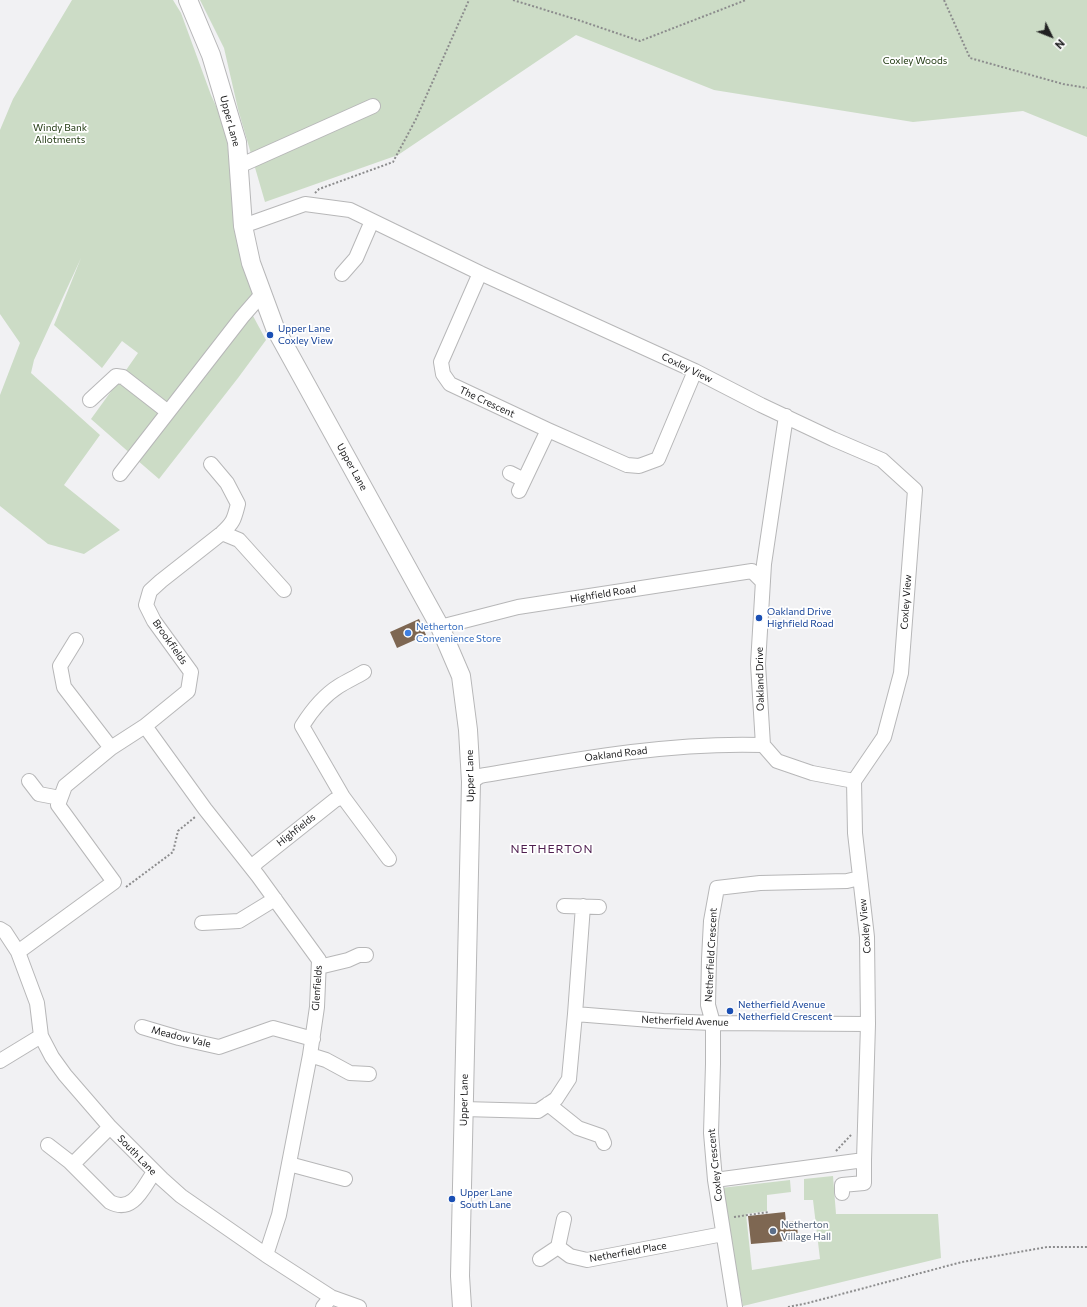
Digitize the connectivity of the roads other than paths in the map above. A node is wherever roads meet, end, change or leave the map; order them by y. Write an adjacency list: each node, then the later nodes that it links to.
1 (188, 0): 3 (main road, Upper Lane)
2 (373, 106): 3 (street)
3 (239, 166): 5 (main road, Upper Lane)
4 (372, 221): 5 (street, Coxley View); 6 (street, Coxley View); 7 (street)
5 (243, 226): 8 (main road, Upper Lane)
6 (480, 273): 9 (street, Coxley View); 13 (street, The Crescent)
7 (342, 274)
8 (262, 294): 11 (street); 20 (main road, Upper Lane)
9 (695, 372): 12 (street, Coxley View); 13 (street, The Crescent)
10 (90, 400): 11 (street)
11 (168, 412): 16 (street)
12 (786, 416): 18 (street, Oakland Drive); 27 (street, Coxley View)
13 (548, 430): 15 (street)
14 (211, 464): 17 (street, Brookfields)
15 (510, 473)
16 (120, 474)
17 (222, 533): 19 (street); 23 (street, Brookfields)
18 (763, 582): 20 (street, Highfield Road); 24 (street, Oakland Drive)
19 (284, 590)
20 (440, 627): 28 (main road, Upper Lane)
21 (76, 640): 25 (street)
22 (364, 672): 29 (street)
23 (145, 726): 25 (street, Brookfields); 32 (street, Glenfields)
24 (763, 745): 27 (street); 28 (street, Oakland Road)
25 (111, 748): 30 (street, Brookfields)
26 (29, 781): 30 (street)
27 (854, 781): 33 (street, Coxley View)
28 (471, 782): 53 (main road, Upper Lane)
29 (344, 796): 31 (street); 32 (street, Highfields)
30 (60, 798): 40 (street)
31 (389, 859)
32 (252, 868): 34 (street, Glenfields)
33 (860, 878): 44 (street, Netherfield Crescent); 45 (street, Coxley View)
34 (275, 899): 38 (street); 42 (street, Glenfields)
35 (564, 906): 36 (street)
36 (582, 906): 37 (street); 43 (street)
37 (599, 907)
38 (202, 923)
39 (0, 928): 40 (street, South Lane)
40 (18, 952): 47 (street, South Lane)
41 (366, 955): 42 (street)
42 (319, 967): 48 (street, Glenfields)
43 (575, 1014): 44 (street, Netherfield Avenue); 52 (street)
44 (712, 1023): 45 (street, Netherfield Avenue); 62 (street, Coxley Crescent)
45 (868, 1024): 57 (street, Coxley View)
46 (142, 1027): 48 (street, Meadow Vale)
47 (41, 1036): 50 (street); 54 (street, South Lane)
48 (312, 1039): 49 (street, Glenfields)
49 (310, 1055): 51 (street); 59 (street, Glenfields)
50 (0, 1062)
51 (369, 1074)
52 (548, 1104): 53 (street); 55 (street)
53 (463, 1109): 71 (main road, Upper Lane)
54 (110, 1127): 58 (street); 60 (street, South Lane)
55 (604, 1143)
56 (48, 1145): 58 (street)
57 (864, 1160): 62 (street); 63 (street, Coxley View)
58 (72, 1164): 60 (street)
59 (289, 1164): 61 (street); 67 (street, Glenfields)
60 (154, 1172): 67 (street, South Lane)
61 (345, 1179)
62 (715, 1180): 65 (street, Coxley Crescent)
63 (842, 1193)
64 (564, 1219): 66 (street)
65 (723, 1234): 66 (street, Netherfield Place); 72 (street, Coxley Crescent)
66 (558, 1247): 68 (street)
67 (266, 1255): 69 (street, South Lane)
68 (540, 1259)
69 (327, 1302): 70 (street, South Lane)
70 (359, 1307)
71 (462, 1307)
72 (735, 1307)

